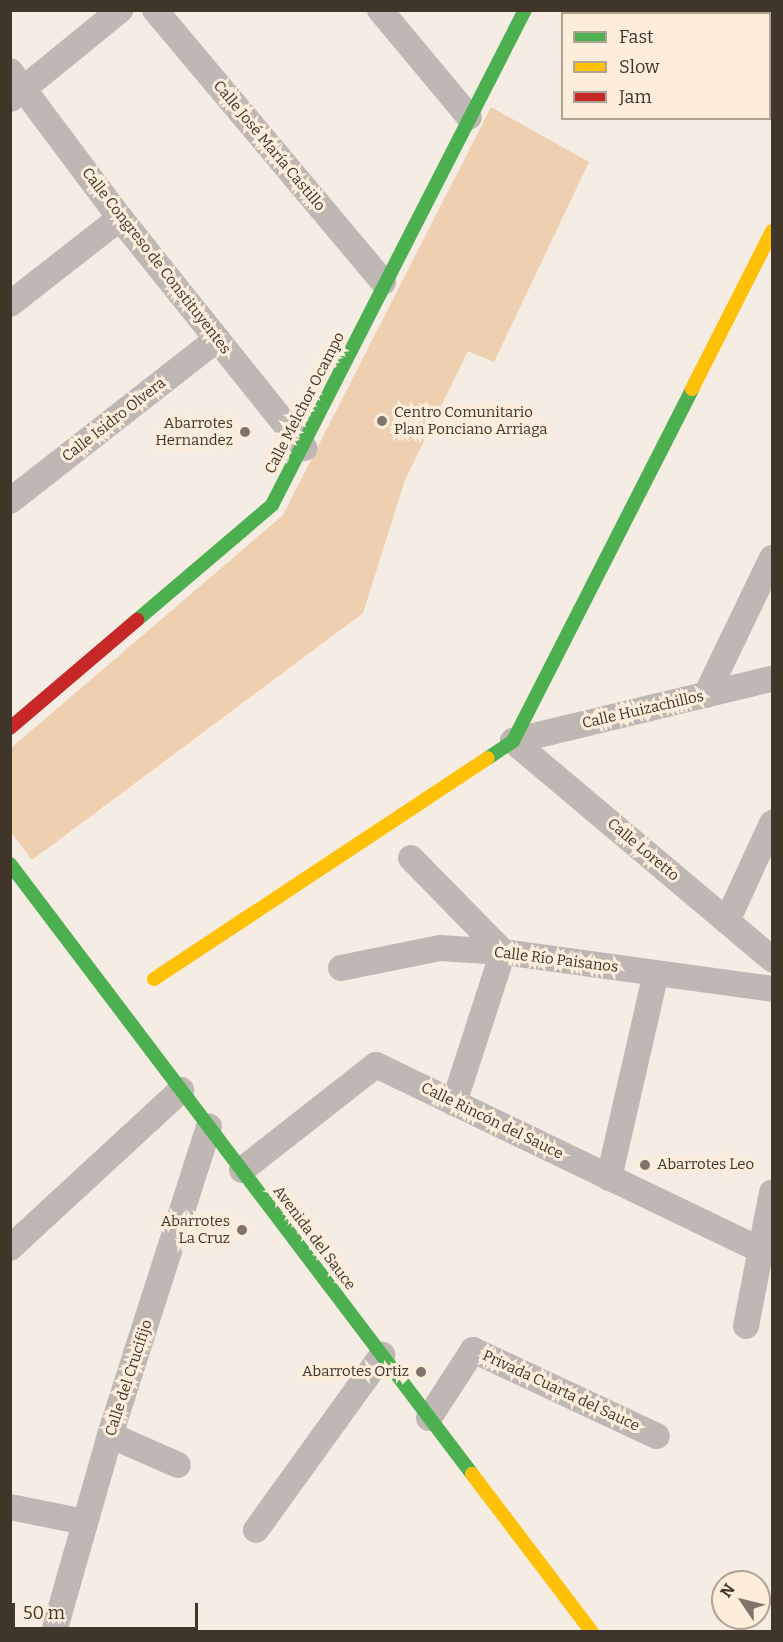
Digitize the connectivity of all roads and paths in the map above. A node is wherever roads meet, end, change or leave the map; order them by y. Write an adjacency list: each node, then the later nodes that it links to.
1 (120, 10): 5 (street)
2 (155, 10): 9 (street, Calle José María Castillo)
3 (381, 10): 6 (street)
4 (525, 10): 6 (street, Calle Melchor Ocampo)
5 (15, 86): 7 (street, Calle Congreso de Constituyentes)
6 (469, 117): 9 (street, Calle Melchor Ocampo)
7 (120, 218): 10 (street); 11 (street, Calle Congreso de Constituyentes)
8 (772, 231): 18 (street)
9 (383, 282): 12 (street, Calle Melchor Ocampo)
10 (10, 304)
11 (217, 339): 12 (street, Calle Congreso de Constituyentes); 13 (street, Calle Isidro Olvera)
12 (304, 448): 17 (street, Calle Melchor Ocampo)
13 (10, 501)
14 (772, 558): 16 (street)
15 (772, 679): 16 (street, Calle Huizachillos)
16 (706, 694): 18 (street, Calle Huizachillos)
17 (10, 728)
18 (513, 741): 22 (street, Calle Loretto); 27 (street)
19 (772, 823): 22 (street)
20 (411, 858): 23 (street)
21 (10, 864): 29 (street, Avenida del Sauce)
22 (728, 921): 24 (street, Calle Loretto)
23 (503, 952): 25 (street, Calle Río Paisanos); 26 (street, Calle Río Paisanos); 30 (street)
24 (772, 959)
25 (341, 968)
26 (656, 973): 28 (street, Calle Río Paisanos); 33 (street)
27 (154, 980)
28 (772, 989)
29 (181, 1090): 31 (street, Avenida del Sauce); 35 (street)
30 (454, 1103): 32 (street, Calle Rincón del Sauce); 33 (street, Calle Rincón del Sauce)
31 (208, 1126): 32 (street, Avenida del Sauce); 40 (street, Calle del Crucifijo)
32 (242, 1170): 38 (street, Avenida del Sauce)
33 (609, 1179): 36 (street, Calle Rincón del Sauce)
34 (772, 1199): 36 (street)
35 (10, 1248)
36 (761, 1250): 37 (street)
37 (746, 1326)
38 (382, 1355): 39 (street, Avenida del Sauce); 45 (street)
39 (429, 1418): 41 (street, Privada Cuarta del Sauce); 47 (street, Avenida del Sauce)
40 (110, 1435): 42 (street); 44 (street, Calle del Crucifijo)
41 (657, 1436)
42 (178, 1465)
43 (10, 1507): 44 (street)
44 (85, 1522): 46 (street, Calle del Crucifijo)
45 (256, 1530)
46 (54, 1632)
47 (592, 1632)

